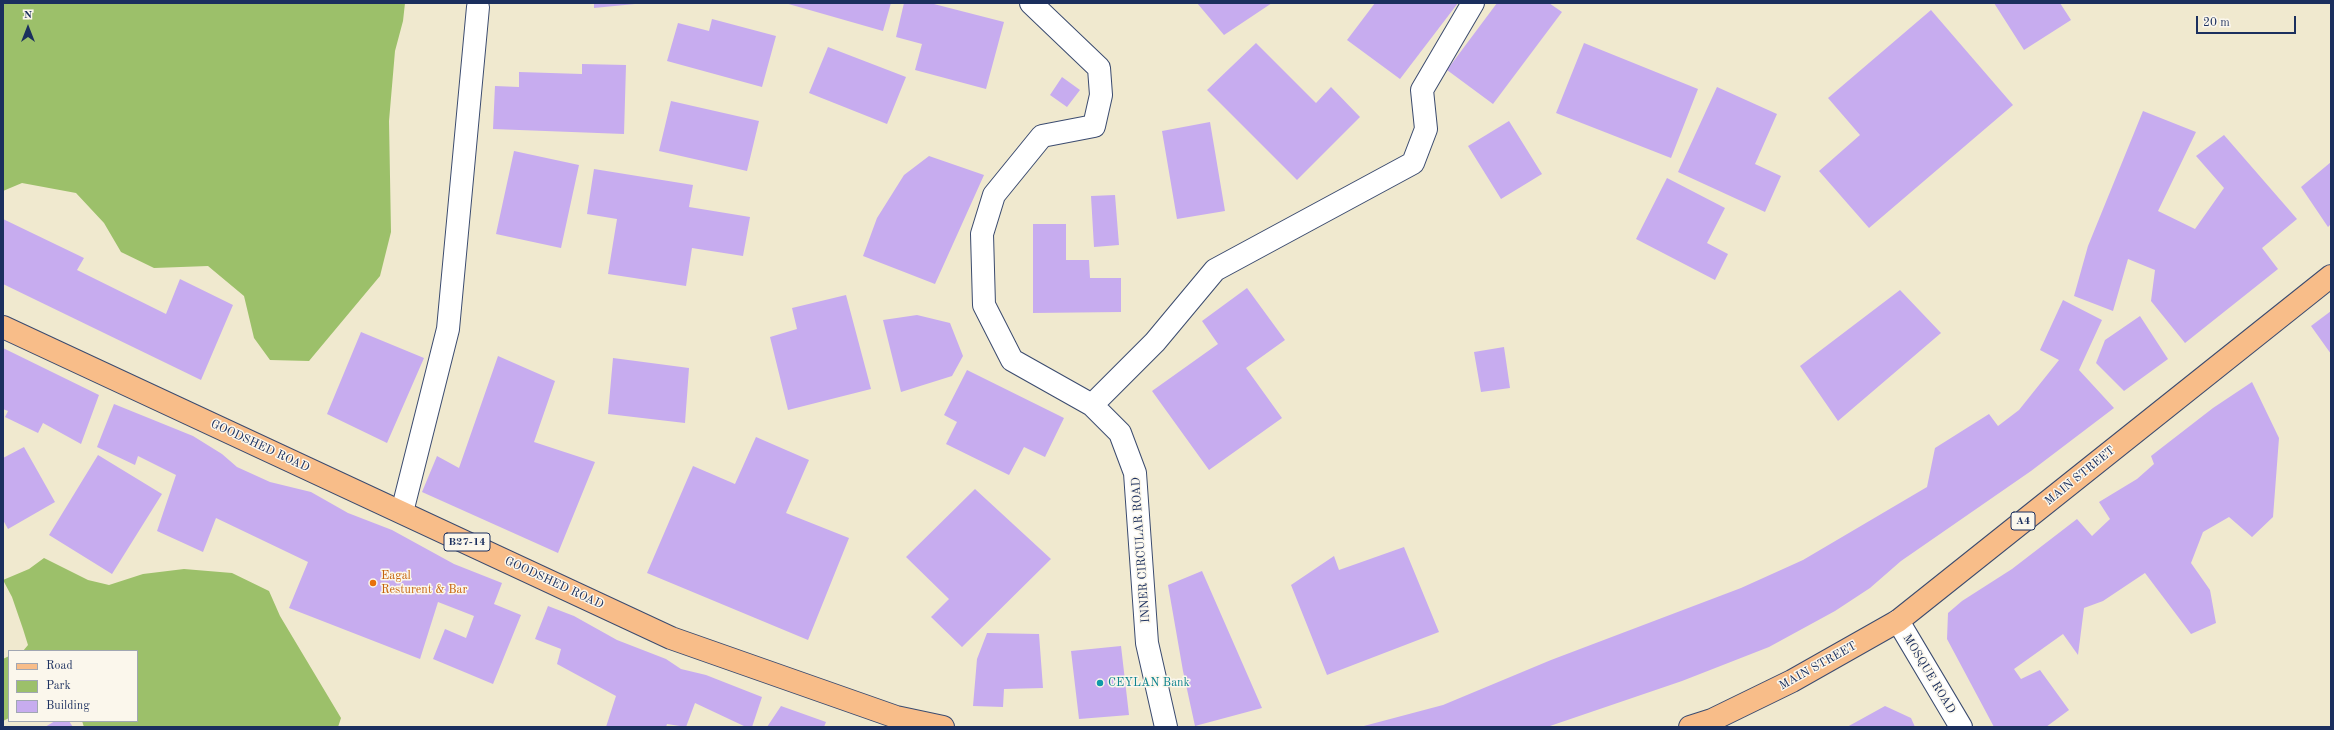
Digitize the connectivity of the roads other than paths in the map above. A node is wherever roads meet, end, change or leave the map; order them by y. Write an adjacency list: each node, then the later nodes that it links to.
1 (1031, 3): 6 (street, INNER CIRCULAR ROAD)
2 (1473, 3): 6 (street)
3 (478, 7): 7 (street)
4 (2331, 276): 8 (main road, MAIN STREET / A4)
5 (3, 327): 7 (main road, GOODSHED ROAD / B27-14)
6 (1092, 405): 10 (street, INNER CIRCULAR ROAD)
7 (402, 512): 9 (main road, GOODSHED ROAD / B27-14)
8 (1898, 621): 11 (main road, MAIN STREET / A4); 12 (street, MOSQUE ROAD)
9 (943, 727)
10 (1166, 727)
11 (1690, 727)
12 (1961, 727)

